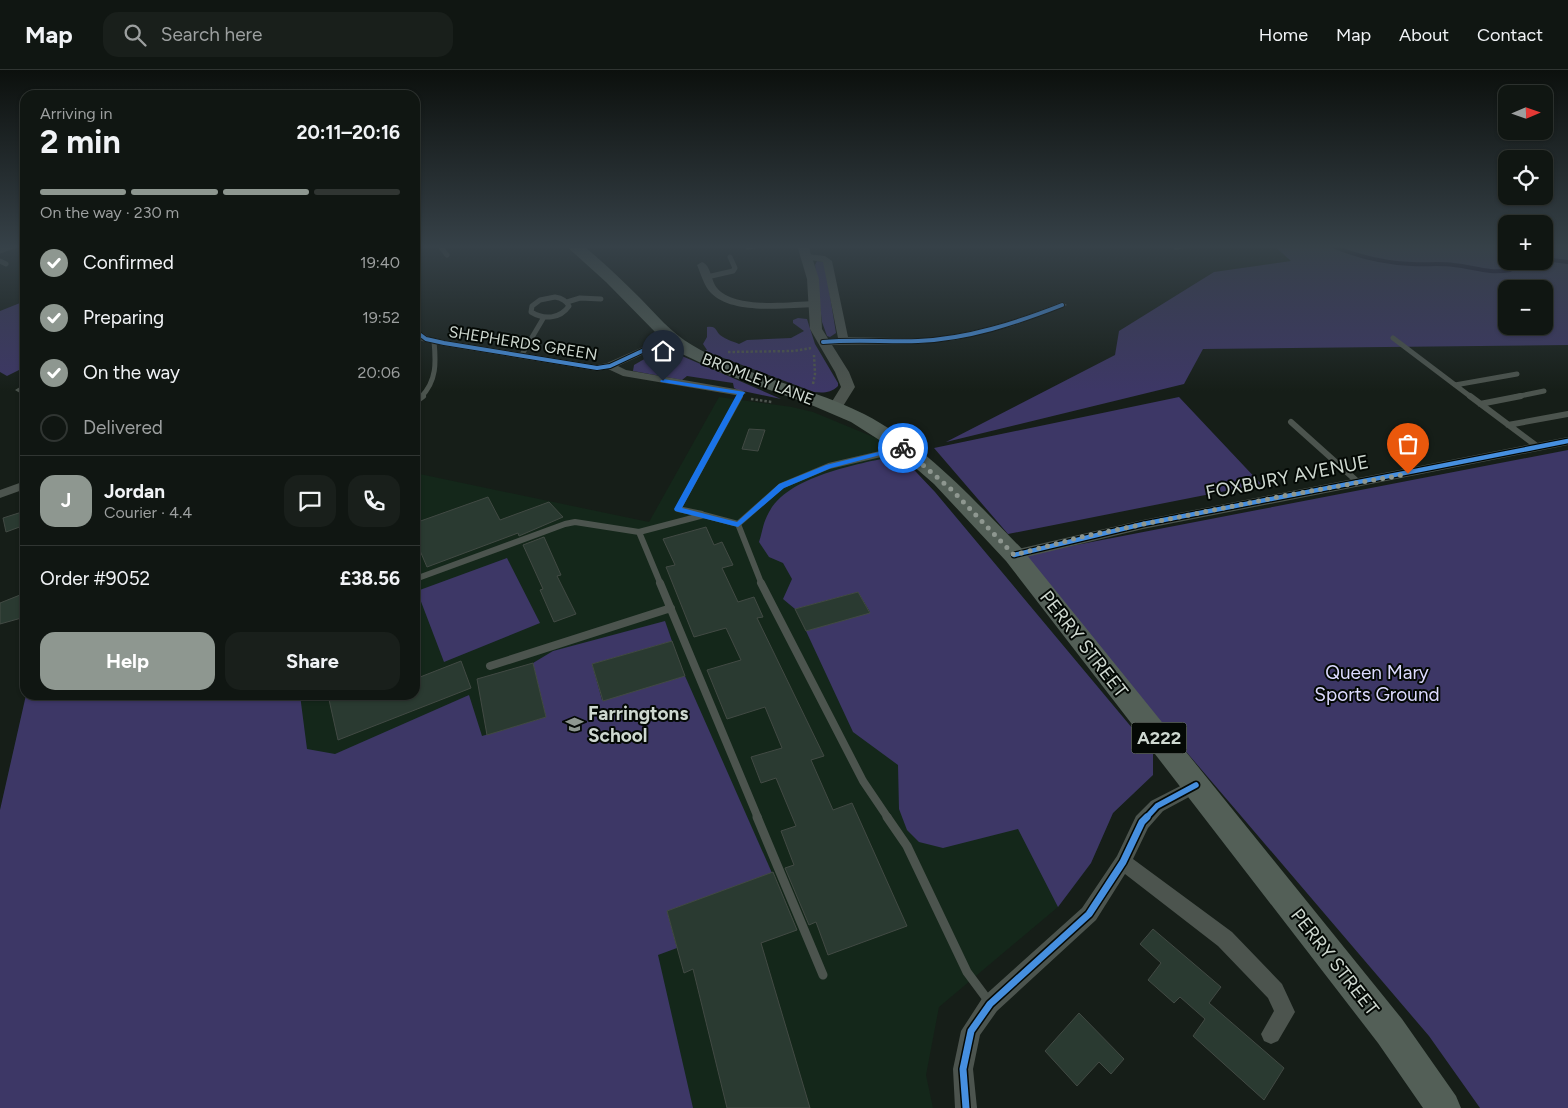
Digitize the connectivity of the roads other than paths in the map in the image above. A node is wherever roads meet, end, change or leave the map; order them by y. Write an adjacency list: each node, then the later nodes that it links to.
1 (625, 293): 11 (main road, BROMLEY LANE / A222)
2 (717, 293): 7 (street)
3 (813, 293): 7 (street)
4 (834, 293): 14 (street)
5 (601, 299): 6 (lane)
6 (567, 302): 9 (lane); 9 (lane)
7 (814, 304): 15 (street)
8 (1062, 305): 14 (street)
9 (544, 317): 17 (lane)
10 (420, 334): 13 (street)
11 (670, 338): 18 (street, SHEPHERDS GREEN); 25 (main road, BROMLEY LANE / A222)
12 (1393, 338): 20 (lane)
13 (430, 340): 16 (street); 17 (street, SHEPHERDS GREEN); 23 (lane)
14 (844, 340): 15 (street)
15 (823, 342): 25 (street)
16 (420, 343)
17 (521, 356): 18 (street, SHEPHERDS GREEN)
18 (610, 366): 21 (street, SHEPHERDS GREEN)
19 (1517, 374): 20 (lane)
20 (1455, 385): 24 (lane)
21 (741, 392): 35 (lane)
22 (1544, 392): 24 (lane)
23 (420, 398)
24 (1480, 404): 28 (lane)
25 (835, 408): 31 (main road, PERRY STREET / A222)
26 (1568, 414): 28 (lane)
27 (1292, 422): 32 (lane)
28 (1508, 424): 30 (lane)
29 (1568, 441): 30 (street, FOXBURY AVENUE)
30 (1538, 447): 32 (street, FOXBURY AVENUE)
31 (905, 448): 36 (lane); 38 (main road, PERRY STREET / A222)
32 (1359, 483): 38 (street, FOXBURY AVENUE)
33 (20, 487): 34 (street)
34 (0, 494)
35 (704, 515): 36 (lane); 37 (lane)
36 (738, 524): 45 (lane)
37 (639, 532): 39 (lane); 40 (lane)
38 (1014, 555): 42 (main road, PERRY STREET / A222)
39 (420, 577)
40 (671, 608): 41 (lane); 44 (lane)
41 (490, 666)
42 (1196, 785): 43 (street); 48 (main road, PERRY STREET / A222)
43 (1123, 862): 45 (street); 46 (street)
44 (823, 975)
45 (990, 1004): 47 (street)
46 (1271, 1034)
47 (966, 1108)
48 (1444, 1108)

